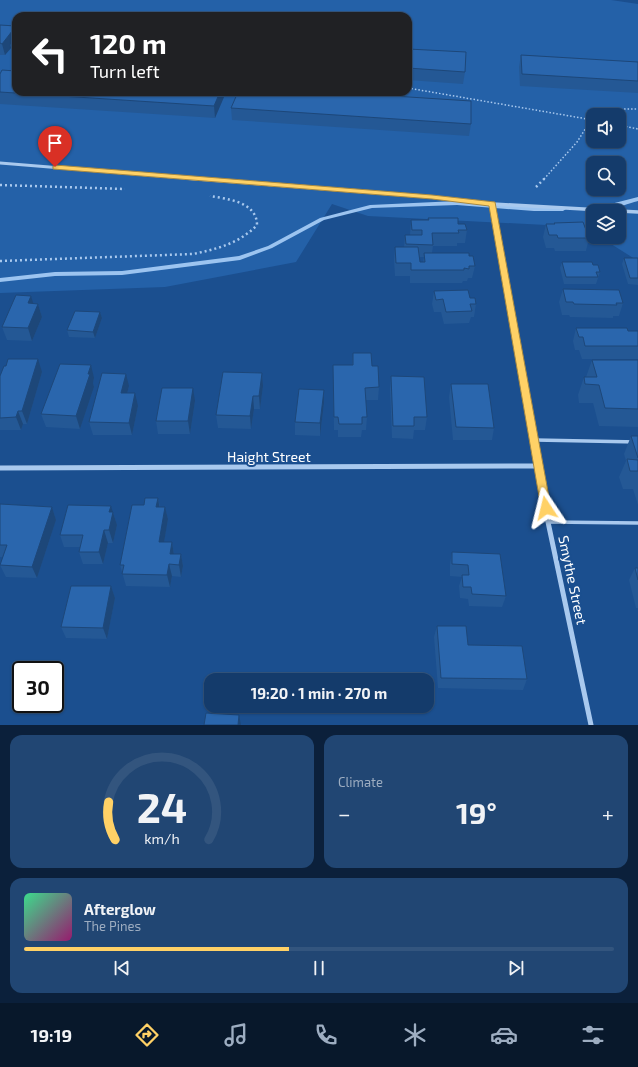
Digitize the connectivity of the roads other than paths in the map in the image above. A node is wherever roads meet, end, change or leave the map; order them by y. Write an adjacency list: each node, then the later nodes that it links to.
1 (0, 163): 2 (street)
2 (493, 204): 3 (street); 6 (street, Smythe Street)
3 (586, 209)
4 (626, 211): 5 (street)
5 (638, 212)
6 (535, 440): 7 (lane); 8 (street, Smythe Street)
7 (638, 442)
8 (538, 466): 9 (street, Haight Street); 10 (street, Smythe Street)
9 (0, 468)
10 (548, 522): 11 (lane); 12 (street, Smythe Street)
11 (638, 523)
12 (591, 725)

